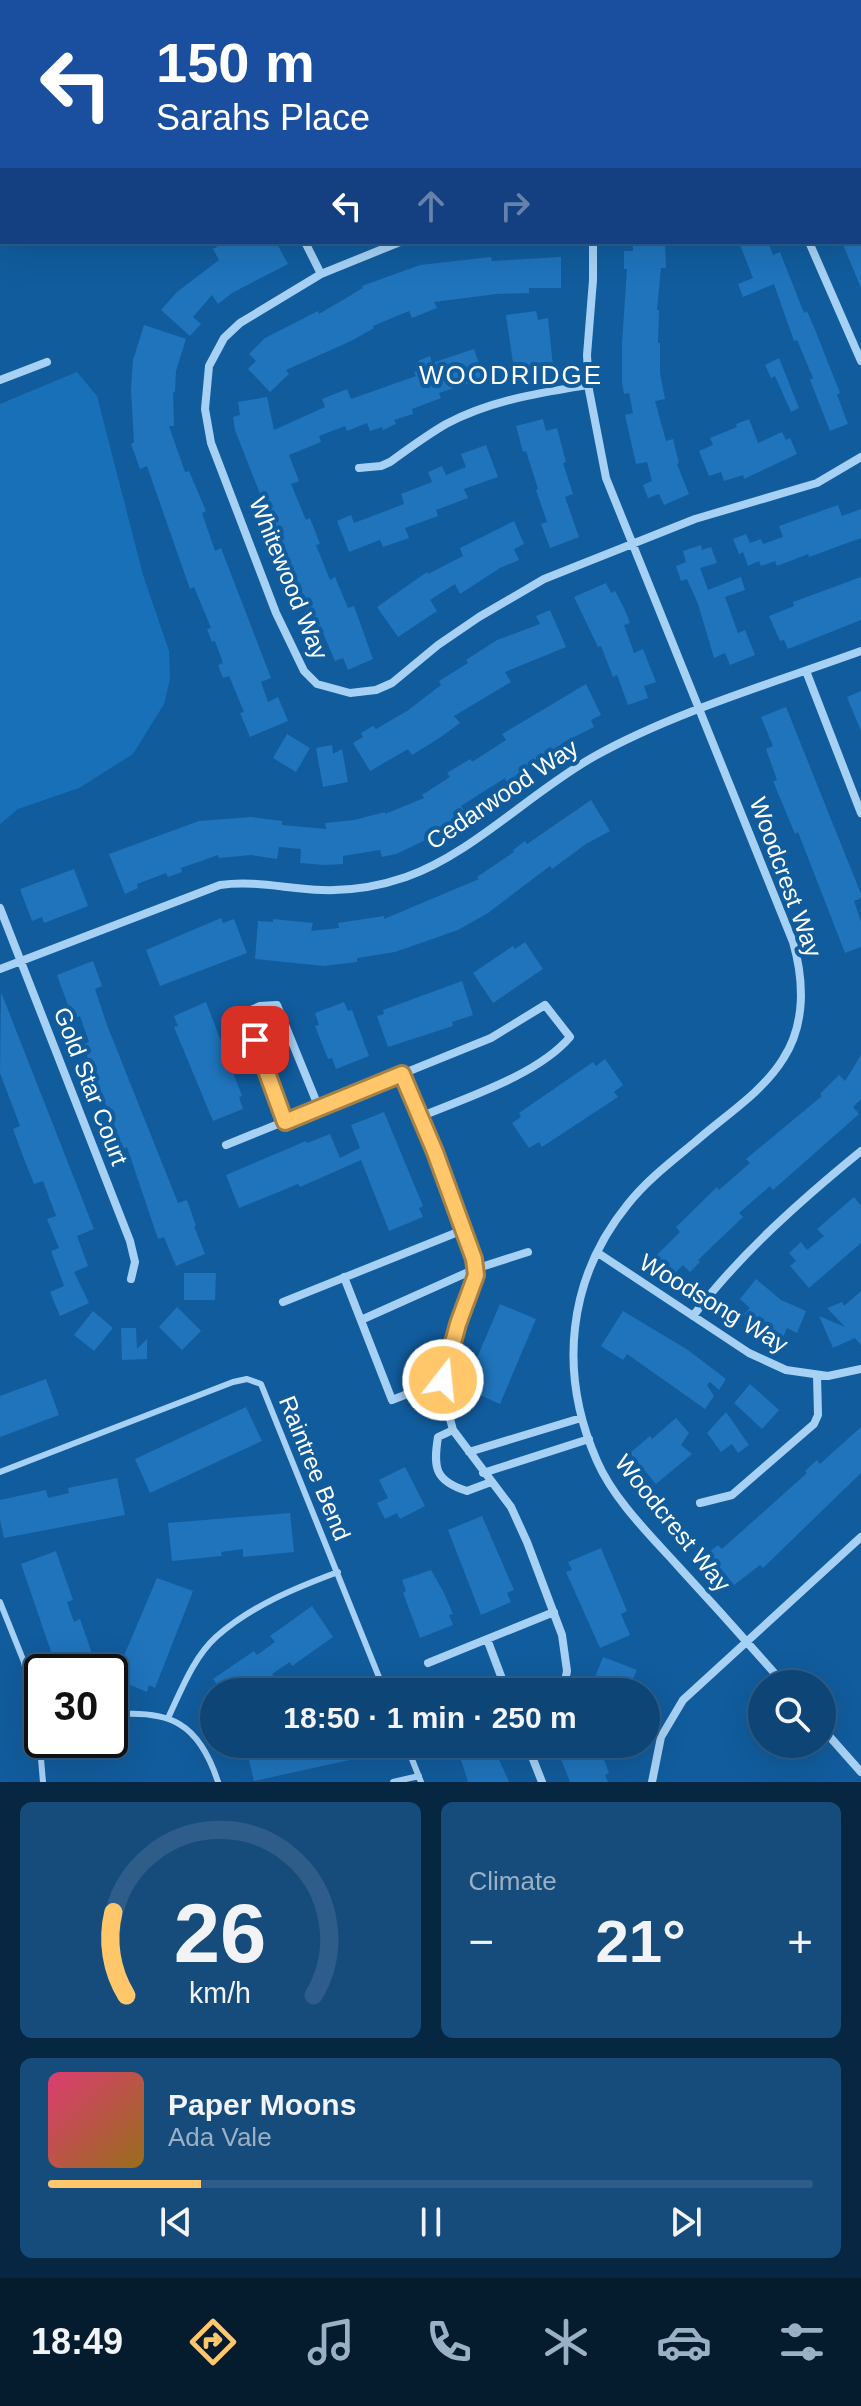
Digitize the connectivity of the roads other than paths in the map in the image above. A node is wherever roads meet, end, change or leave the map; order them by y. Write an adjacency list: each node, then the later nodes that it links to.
1 (306, 244): 5 (street)
2 (395, 244): 5 (street, Whitewood Way)
3 (593, 244): 9 (street, Woodcrest Way)
4 (810, 244): 6 (street)
5 (321, 274): 12 (street, Whitewood Way)
6 (861, 361)
7 (47, 362): 8 (street)
8 (0, 380)
9 (588, 385): 11 (street); 12 (street, Woodcrest Way)
10 (861, 457): 12 (street, Whitewood Way)
11 (359, 468)
12 (631, 544): 15 (street, Woodcrest Way)
13 (861, 651): 14 (street)
14 (806, 671): 15 (street); 16 (street)
15 (701, 710): 18 (street, Cedarwood Way); 28 (street, Woodcrest Way)
16 (861, 813)
17 (0, 908): 18 (street, Gold Star Court)
18 (21, 961): 19 (street, Cedarwood Way); 31 (street, Gold Star Court)
19 (0, 969)
20 (402, 1074): 21 (street); 22 (street); 22 (street)
21 (319, 1108): 23 (street); 23 (street)
22 (420, 1117): 26 (street)
23 (285, 1122): 24 (street)
24 (226, 1145)
25 (861, 1151): 33 (street)
26 (463, 1230): 29 (street); 30 (street)
27 (528, 1252): 29 (street)
28 (598, 1253): 33 (street, Woodsong Way); 38 (street, Woodcrest Way)
29 (475, 1269): 34 (street); 37 (street)
30 (344, 1277): 32 (street); 34 (street)
31 (131, 1279)
32 (283, 1302)
33 (693, 1316): 36 (street, Woodsong Way)
34 (361, 1320): 37 (street)
35 (861, 1369): 36 (street, Woodsong Way)
36 (817, 1375): 45 (street)
37 (443, 1380): 39 (street)
38 (581, 1418): 40 (street, Woodcrest Way); 41 (street)
39 (453, 1430): 41 (street); 44 (street)
40 (589, 1439): 43 (street); 51 (street, Woodcrest Way)
41 (469, 1452): 43 (street)
42 (0, 1472): 47 (lane, Raintree Bend)
43 (483, 1473): 44 (street)
44 (491, 1482): 49 (street)
45 (700, 1503)
46 (861, 1537): 51 (street)
47 (338, 1572): 55 (lane, Raintree Bend); 59 (lane)
48 (0, 1602): 52 (lane)
49 (554, 1612): 50 (street); 57 (street)
50 (487, 1639): 53 (street); 56 (street)
51 (746, 1641): 54 (street, Woodcrest Way); 70 (street)
52 (24, 1662)
53 (428, 1663)
54 (772, 1670)
55 (380, 1678)
56 (502, 1678)
57 (566, 1678)
58 (128, 1713): 59 (lane)
59 (168, 1718): 67 (lane)
60 (836, 1744): 64 (street)
61 (42, 1758): 66 (lane)
62 (412, 1758): 65 (lane)
63 (533, 1758): 69 (street)
64 (861, 1772)
65 (420, 1779): 68 (lane)
66 (43, 1782)
67 (218, 1782)
68 (393, 1782)
69 (542, 1782)
70 (652, 1782)

